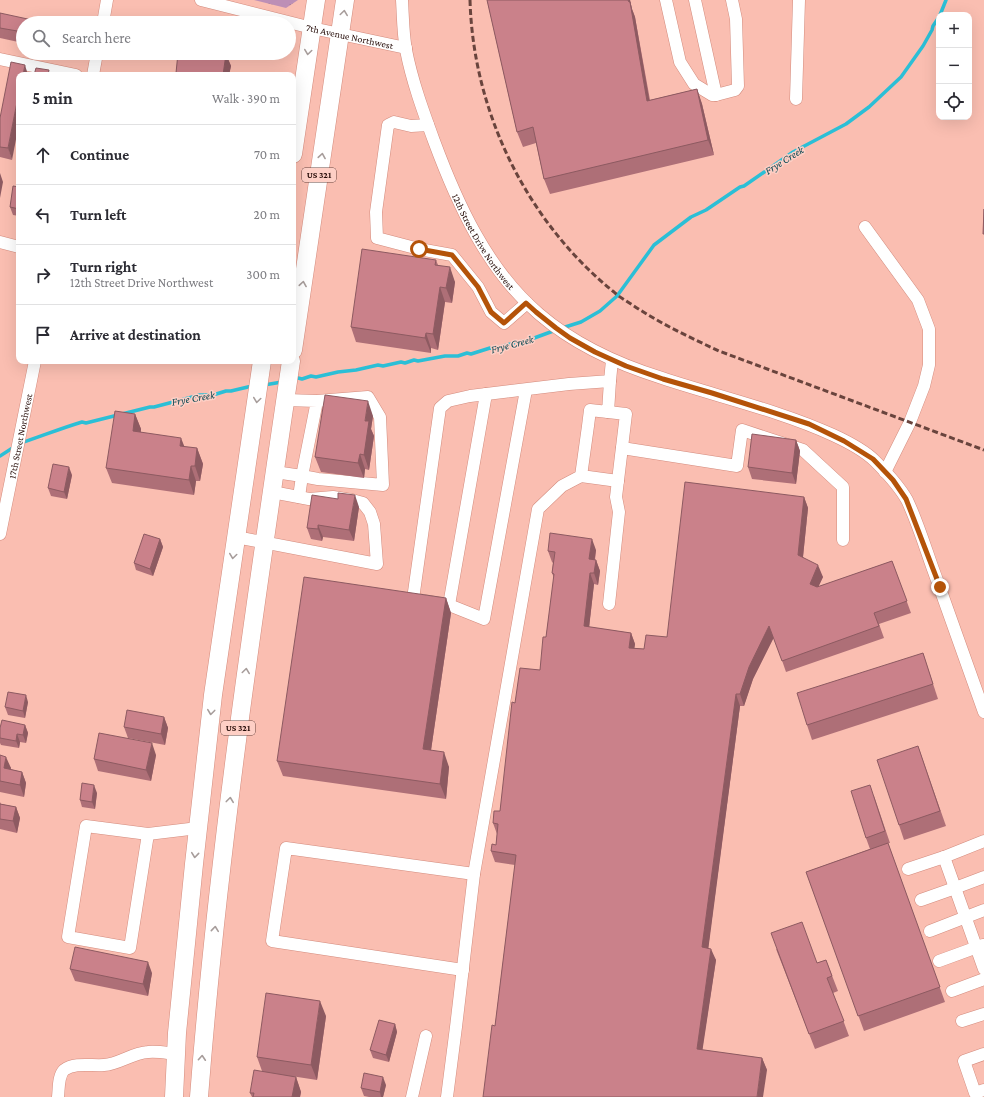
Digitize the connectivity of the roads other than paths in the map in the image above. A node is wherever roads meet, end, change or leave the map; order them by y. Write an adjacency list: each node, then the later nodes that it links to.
1 (107, 0): 10 (street)
2 (201, 0): 11 (street, 7th Avenue Northwest)
3 (316, 0): 13 (highway)
4 (346, 0): 14 (highway, US 321, one-way to 4)
5 (402, 0): 15 (street, 12th Street Drive Northwest)
6 (666, 0): 20 (street)
7 (695, 0): 20 (street)
8 (732, 0): 20 (street)
9 (799, 0): 21 (street)
10 (104, 16)
11 (264, 16)
12 (296, 24): 13 (street, 7th Avenue Northwest)
13 (312, 28): 14 (street, 7th Avenue Northwest); 23 (highway, one-way to 23)
14 (341, 34): 15 (street, 7th Avenue Northwest); 28 (highway, US 321, one-way to 14)
15 (406, 48): 22 (street, 12th Street Drive Northwest)
16 (0, 59): 18 (street)
17 (96, 60): 19 (street)
18 (60, 72)
19 (94, 72)
20 (716, 95)
21 (796, 99)
22 (428, 125): 27 (street, 12th Street Drive Northwest); 27 (street)
23 (296, 134)
24 (865, 227): 41 (street)
25 (0, 242): 26 (street)
26 (16, 246)
27 (526, 303): 29 (street, 12th Street Drive Northwest)
28 (296, 330)
29 (612, 360): 33 (street); 41 (street, 12th Street Drive Northwest)
30 (35, 364): 47 (street, 17th Street Northwest)
31 (262, 364): 48 (highway, US 321, one-way to 48)
32 (291, 364): 36 (highway, US 321)
33 (610, 381): 34 (street); 38 (street)
34 (526, 390): 35 (street); 52 (street)
35 (486, 394): 52 (street); 52 (street)
36 (286, 400): 37 (street); 40 (highway, US 321)
37 (317, 401): 42 (street); 42 (street)
38 (608, 412): 39 (street); 43 (street)
39 (622, 448): 44 (street); 49 (street)
40 (275, 472): 42 (street); 45 (highway, US 321)
41 (885, 472): 53 (street, 12th Street Drive Northwest)
42 (302, 476): 46 (street)
43 (581, 476): 44 (street); 59 (street)
44 (618, 481): 51 (street)
45 (272, 492): 46 (street); 50 (highway, US 321)
46 (299, 497): 50 (street)
47 (0, 534)
48 (236, 537): 50 (street); 54 (highway, US 321, one-way to 54)
49 (844, 540)
50 (264, 542): 80 (highway, US 321, one-way to 50)
51 (609, 604)
52 (449, 605)
53 (984, 712)
54 (198, 828): 55 (street); 75 (highway, US 321, one-way to 75)
55 (148, 834): 55 (street)
56 (984, 841): 57 (street)
57 (944, 857): 58 (street); 61 (street)
58 (908, 869)
59 (474, 874): 69 (street); 69 (street)
60 (984, 877): 61 (street)
61 (955, 888): 62 (street); 64 (street)
62 (921, 900)
63 (984, 910): 64 (street)
64 (965, 917): 65 (street); 66 (street)
65 (930, 931)
66 (980, 946): 67 (street); 68 (street)
67 (939, 961)
68 (984, 969)
69 (463, 970): 82 (street)
70 (984, 980): 71 (street)
71 (952, 992)
72 (984, 1014): 73 (street)
73 (962, 1021)
74 (426, 1036): 81 (street)
75 (176, 1054): 78 (street); 79 (highway, US 321)
76 (984, 1054): 77 (street)
77 (984, 1090)
78 (58, 1097)
79 (174, 1097)
80 (199, 1097)
81 (412, 1097)
82 (447, 1097)

